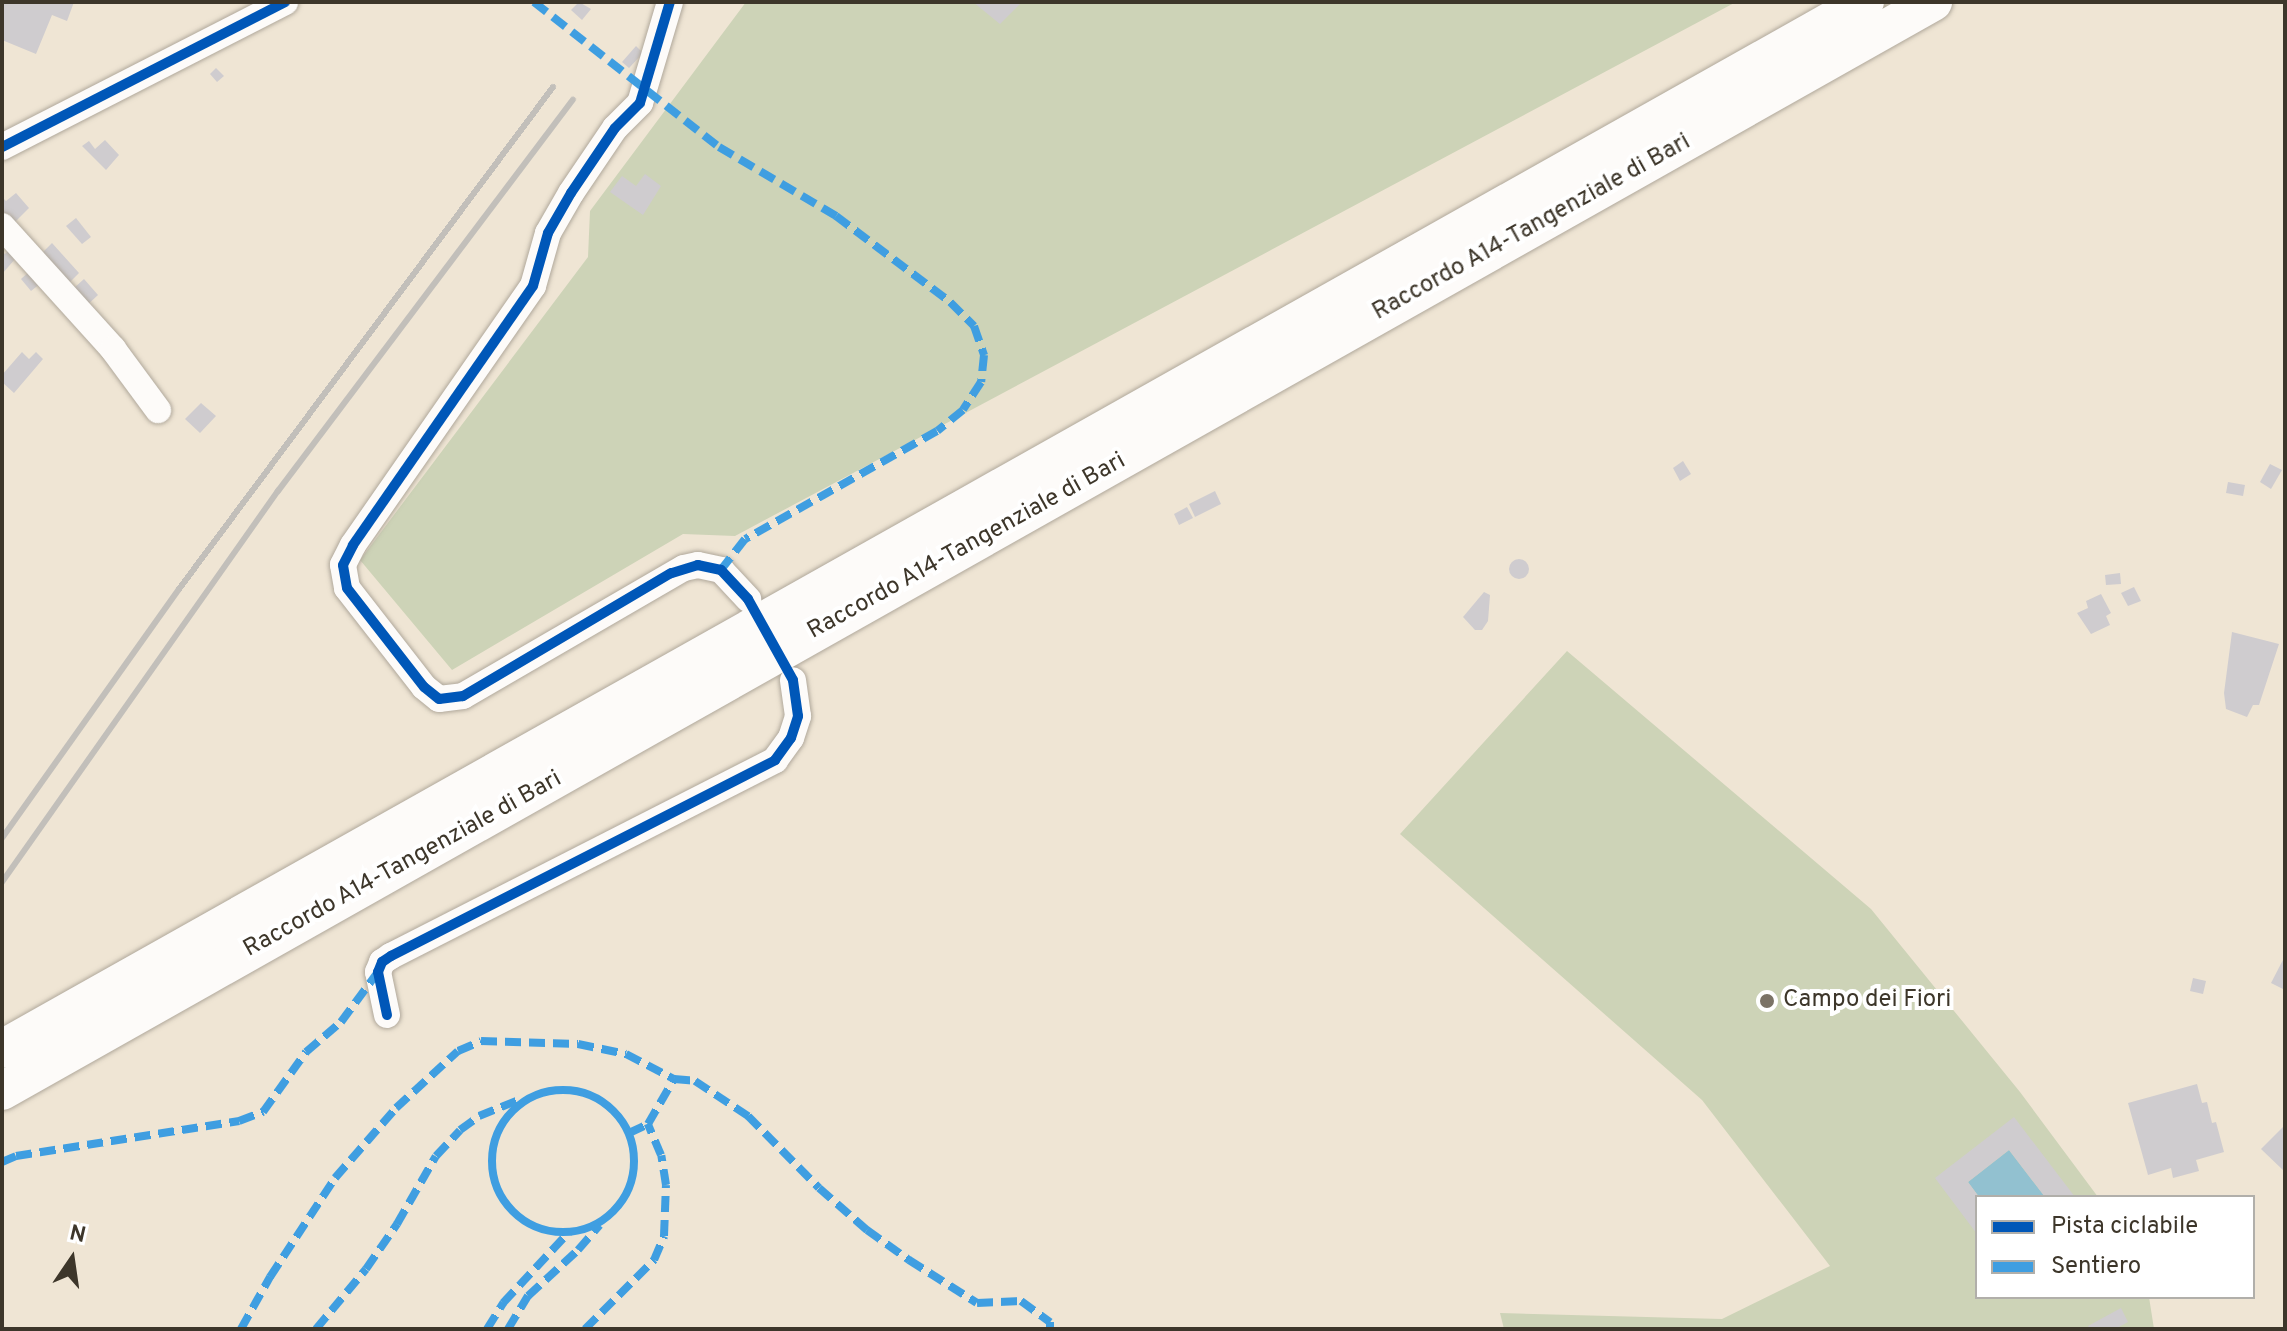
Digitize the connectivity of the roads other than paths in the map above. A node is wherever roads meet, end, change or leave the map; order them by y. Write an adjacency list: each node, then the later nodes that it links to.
1 (285, 2): 5 (street)
2 (670, 2): 8 (street)
3 (1865, 2): 11 (highway, Raccordo A14-Tangenziale di Bari)
4 (1933, 2): 12 (highway, Raccordo A14-Tangenziale di Bari)
5 (2, 147)
6 (2, 226): 7 (street)
7 (158, 410)
8 (748, 599)
9 (793, 680): 10 (street)
10 (387, 1015)
11 (2, 1049)
12 (2, 1091)

